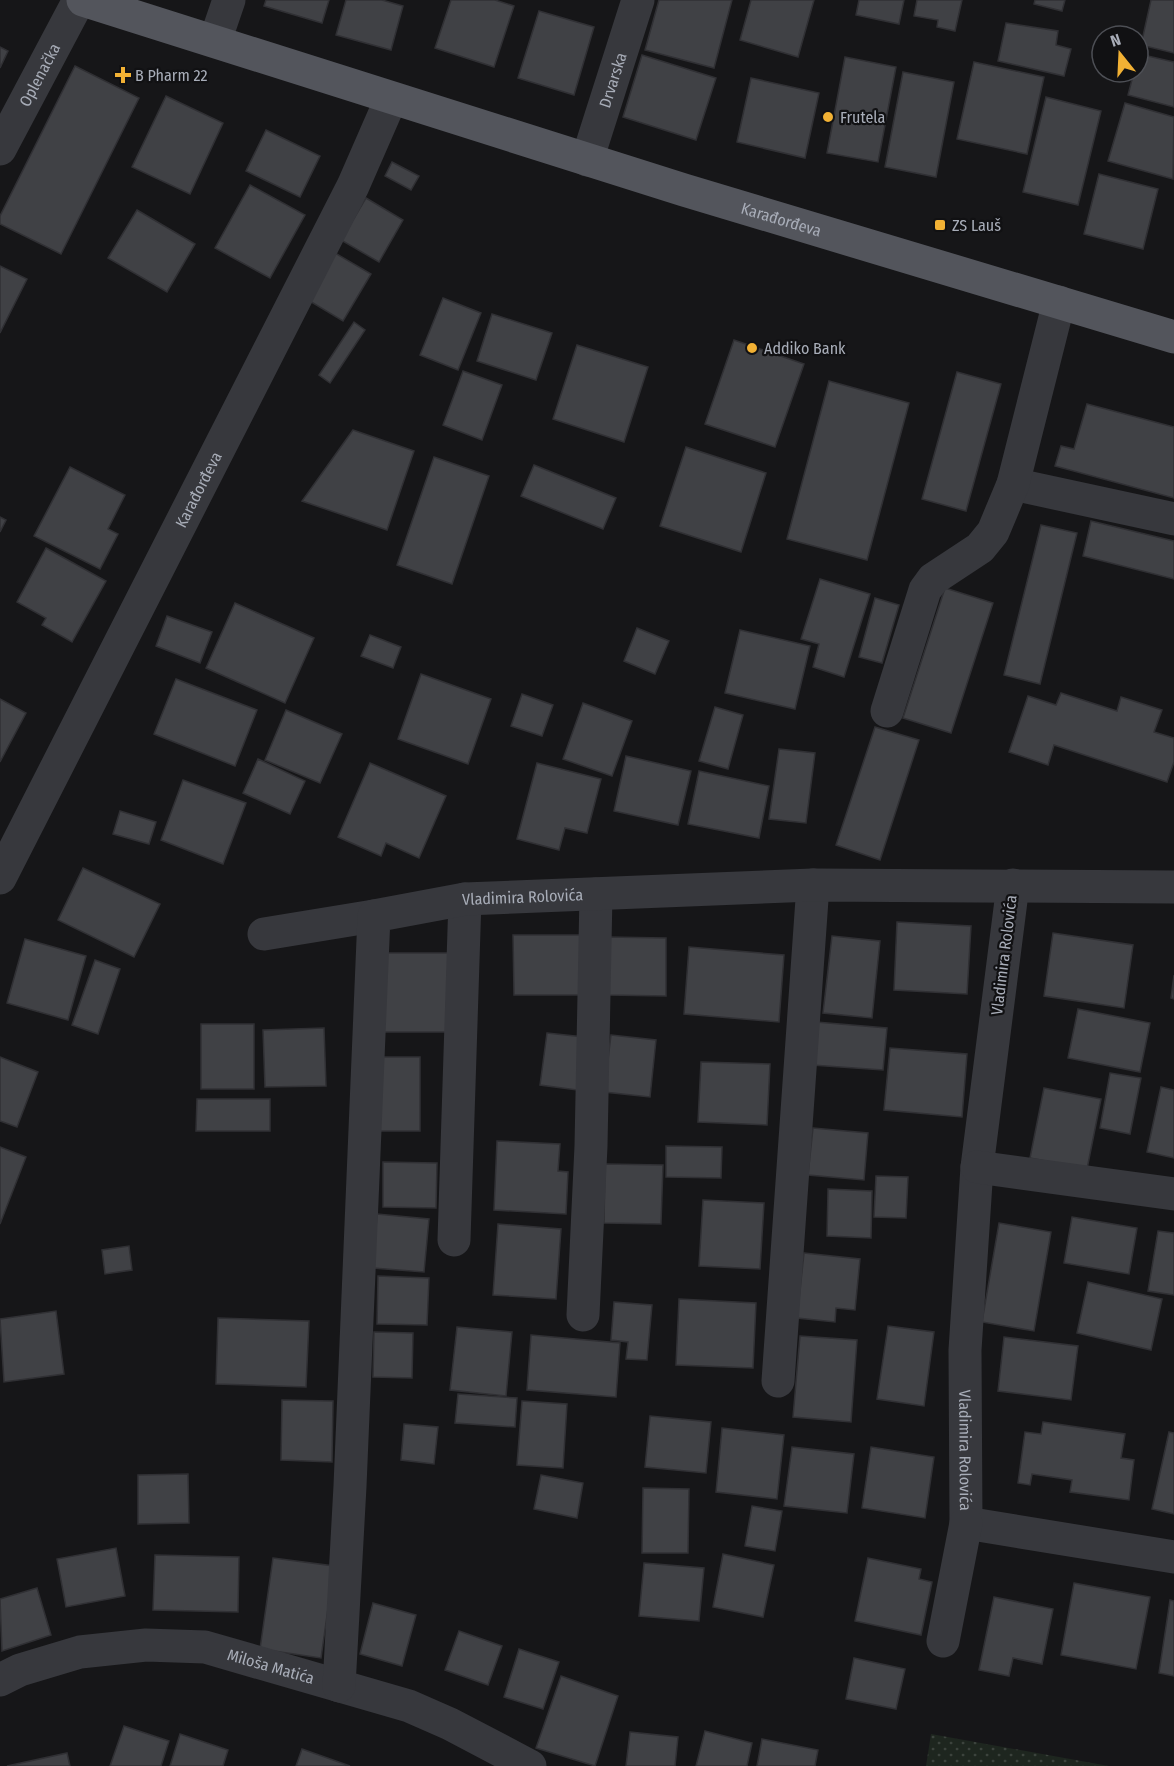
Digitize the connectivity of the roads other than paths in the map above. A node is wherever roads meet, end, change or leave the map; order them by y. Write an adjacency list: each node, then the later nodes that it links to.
1 (81, 0): 4 (main road, Karađorđeva); 6 (street, Oplenačka)
2 (229, 0): 4 (street)
3 (638, 0): 7 (street, Drvarska)
4 (215, 41): 5 (main road, Karađorđeva)
5 (390, 99): 7 (main road, Karađorđeva); 13 (street, Karađorđeva)
6 (0, 149)
7 (587, 160): 8 (main road, Karađorđeva)
8 (1059, 302): 9 (main road, Karađorđeva); 10 (street)
9 (1174, 337)
10 (1013, 484): 11 (street); 12 (street)
11 (1174, 519)
12 (887, 711)
13 (0, 878)
14 (813, 885): 15 (street, Vladimira Rolovića); 17 (street, Vladimira Rolovića); 25 (street)
15 (1013, 885): 16 (street, Vladimira Rolovića); 21 (street, Vladimira Rolovića)
16 (1174, 888)
17 (596, 894): 18 (street, Vladimira Rolovića); 24 (street)
18 (465, 899): 19 (street); 23 (street, Vladimira Rolovića)
19 (374, 916): 20 (street); 30 (street)
20 (264, 934)
21 (977, 1167): 22 (street); 26 (street, Vladimira Rolovića)
22 (1174, 1194)
23 (454, 1240)
24 (583, 1315)
25 (778, 1381)
26 (966, 1524): 27 (street, Vladimira Rolovića); 28 (street)
27 (1174, 1557)
28 (943, 1641)
29 (0, 1680): 30 (street, Miloša Matića)
30 (339, 1686): 31 (street, Miloša Matića)
31 (530, 1766)

